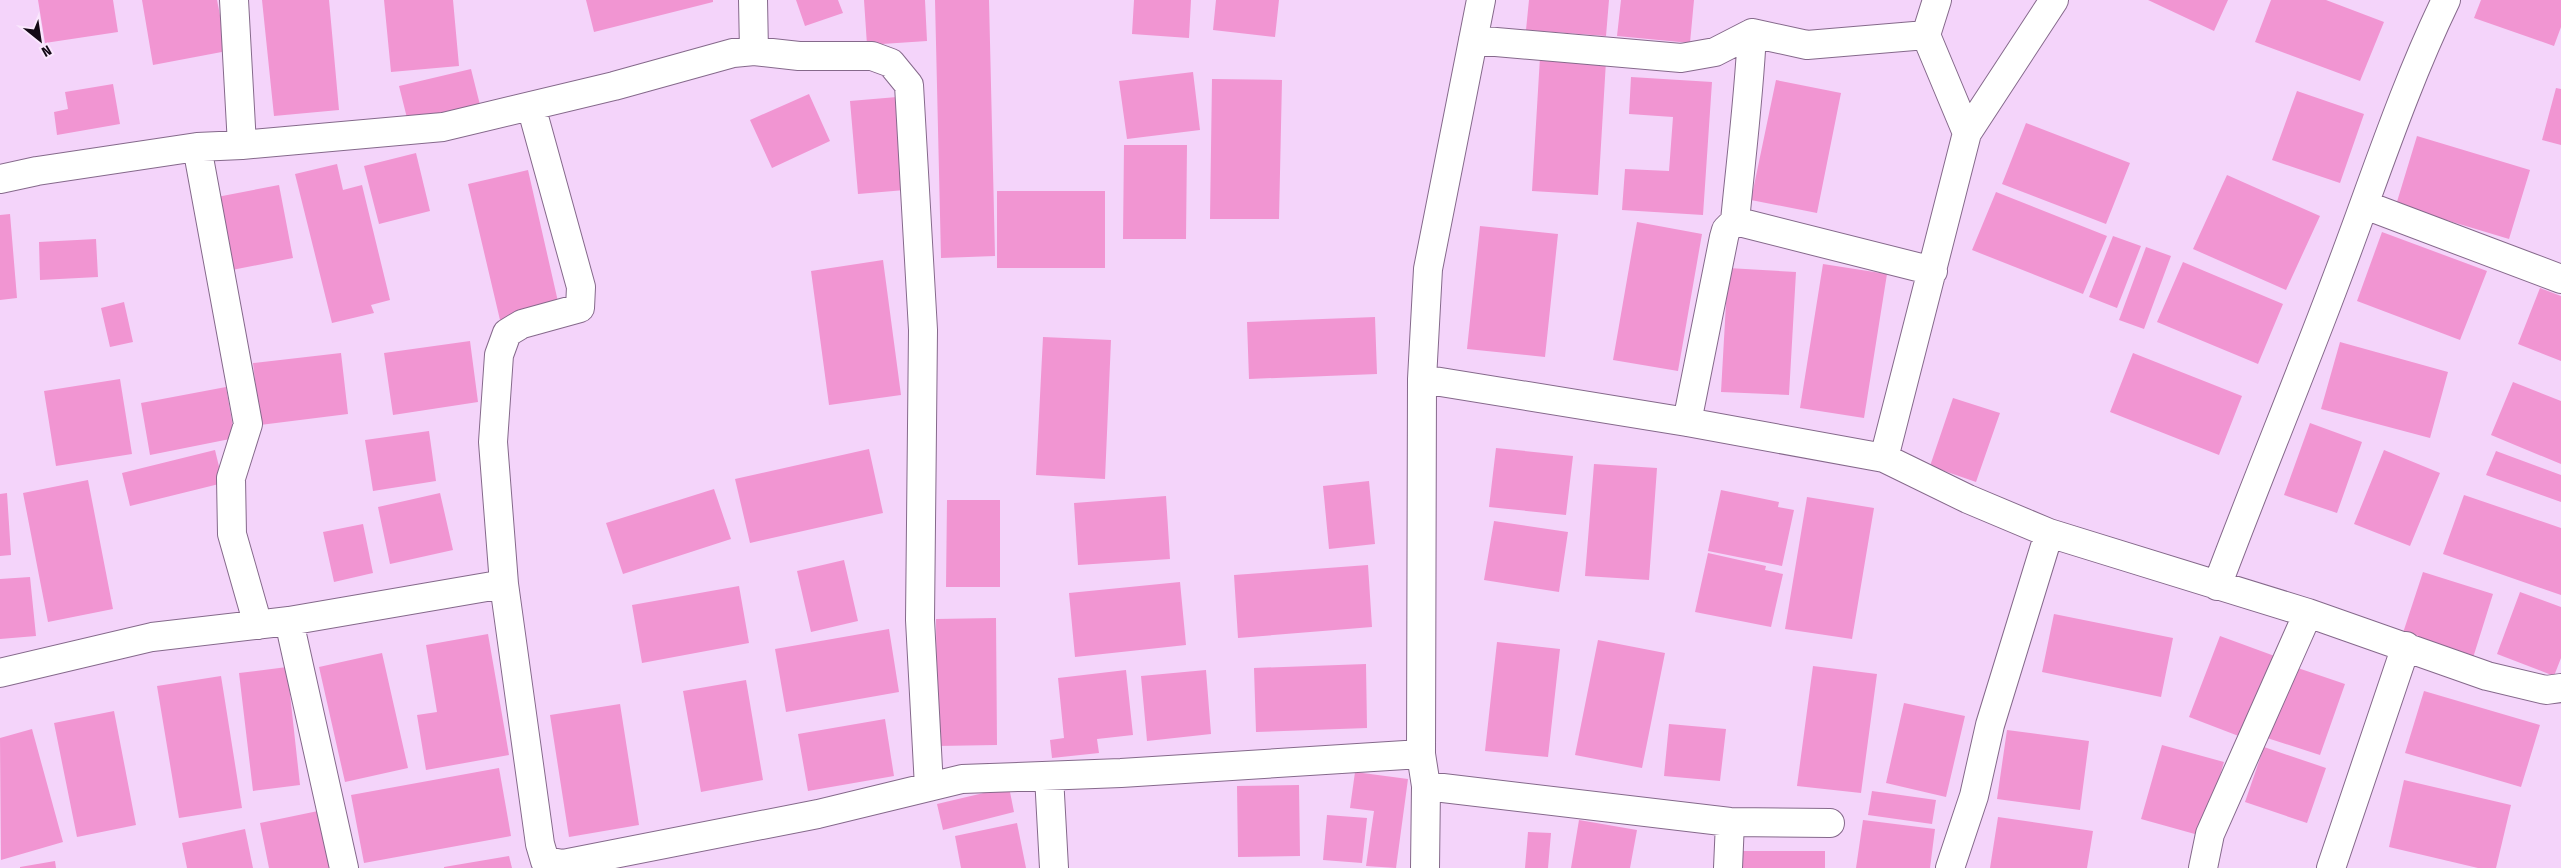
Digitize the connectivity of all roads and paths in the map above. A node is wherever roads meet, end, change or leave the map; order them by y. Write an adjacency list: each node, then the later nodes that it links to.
1 (234, 0): 13 (street)
2 (753, 0): 10 (street)
3 (1481, 0): 9 (street)
4 (1937, 0): 8 (street)
5 (2054, 0): 12 (street)
6 (2446, 0): 16 (street)
7 (1752, 33): 8 (street); 9 (street); 17 (street)
8 (1926, 35): 12 (street)
9 (1473, 40): 20 (street)
10 (754, 51): 11 (street); 35 (street)
11 (531, 106): 13 (street); 24 (street)
12 (1967, 133): 18 (street)
13 (242, 146): 14 (street)
14 (197, 147): 15 (street); 28 (street)
15 (0, 179)
16 (2365, 205): 19 (street); 25 (street)
17 (1735, 221): 18 (street); 21 (street)
18 (1933, 271): 22 (street)
19 (2561, 279)
20 (1422, 378): 21 (street); 32 (street)
21 (1687, 422): 22 (street)
22 (1884, 458): 23 (street)
23 (2049, 534): 25 (street); 43 (street)
24 (504, 584): 27 (street); 38 (street)
25 (2217, 586): 26 (street)
26 (2308, 613): 29 (street); 44 (street)
27 (289, 621): 28 (street); 39 (street)
28 (258, 624): 30 (street)
29 (2406, 646): 31 (street); 45 (street)
30 (0, 673)
31 (2561, 688)
32 (1421, 754): 33 (street); 34 (street)
33 (1049, 776): 35 (street); 40 (street)
34 (1426, 786): 36 (street); 41 (street)
35 (929, 787): 38 (street)
36 (1730, 822): 37 (street); 42 (street)
37 (1830, 823)
38 (605, 862)
39 (344, 868)
40 (1054, 868)
41 (1425, 868)
42 (1728, 868)
43 (1950, 868)
44 (2203, 868)
45 (2331, 868)

